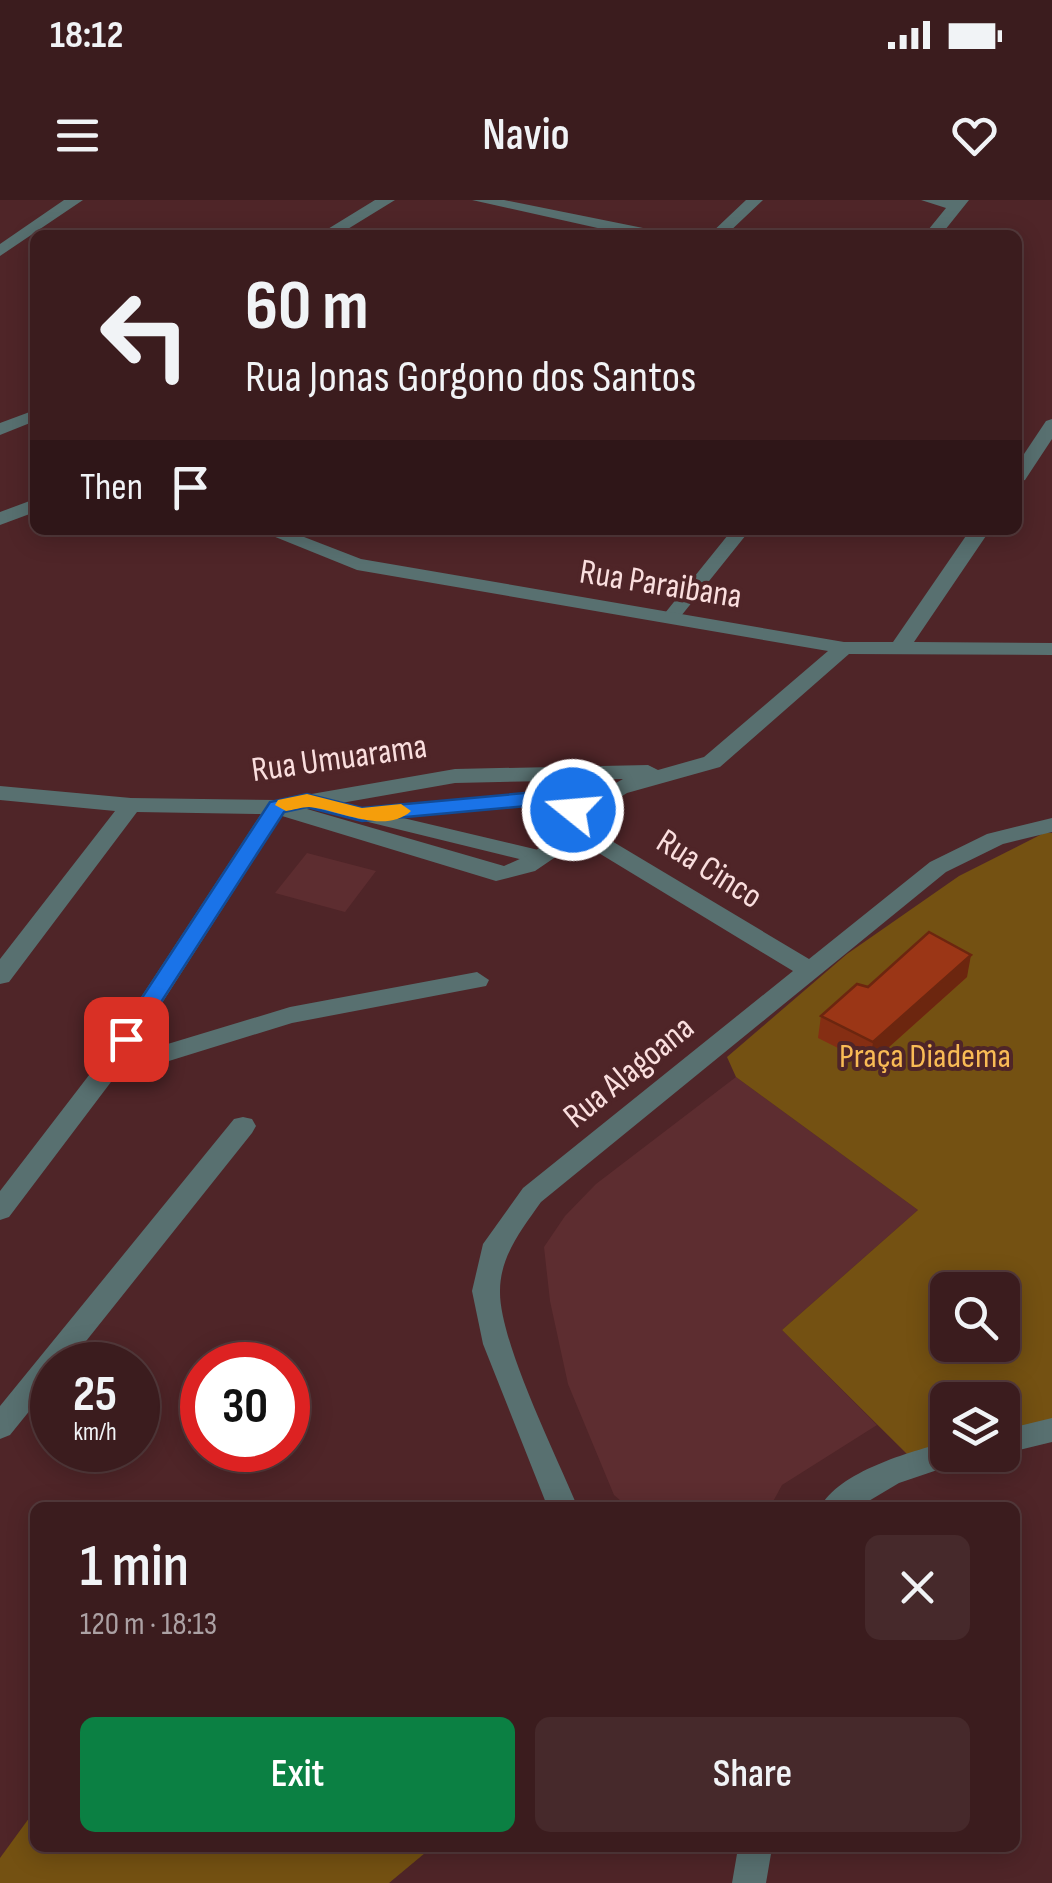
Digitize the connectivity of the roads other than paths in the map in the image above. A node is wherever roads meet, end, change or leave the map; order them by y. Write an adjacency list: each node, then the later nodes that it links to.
1 (76, 200): 7 (street)
2 (387, 200): 8 (street)
3 (480, 200): 9 (street)
4 (756, 200): 10 (street)
5 (929, 200): 6 (street)
6 (958, 203): 11 (street)
7 (31, 230)
8 (336, 230)
9 (628, 230)
10 (723, 230)
11 (936, 230)
12 (30, 231): 13 (street)
13 (0, 251)
14 (30, 417): 16 (street)
15 (1052, 425): 17 (street)
16 (0, 428)
17 (1022, 470)
18 (30, 507): 19 (street)
19 (0, 520)
20 (281, 535): 23 (street, Rua Paraibana)
21 (737, 535): 23 (lane)
22 (977, 535): 26 (street)
23 (671, 617): 24 (street, Rua Paraibana)
24 (844, 648): 26 (street, Rua Paraibana); 28 (street)
25 (1052, 649): 26 (street, Rua Paraibana)
26 (898, 650)
27 (555, 772): 28 (street, Rua Umuarama); 29 (street); 31 (street, Rua Umuarama)
28 (688, 772): 36 (street)
29 (569, 796): 34 (lane); 36 (street)
30 (5, 800): 32 (street, Rua Umuarama)
31 (307, 800): 33 (street, Rua Umuarama); 34 (lane)
32 (131, 805): 33 (street, Rua Umuarama); 39 (street)
33 (277, 807): 37 (street); 41 (street)
34 (362, 814): 37 (lane)
35 (1052, 826): 38 (street, Rua Alagoana)
36 (577, 830): 37 (street); 38 (street, Rua Cinco)
37 (540, 857)
38 (808, 970): 48 (street, Rua Alagoana)
39 (0, 976)
40 (476, 980): 41 (street)
41 (104, 1072): 43 (street)
42 (244, 1126): 44 (street)
43 (0, 1210)
44 (0, 1427)
45 (1052, 1430): 46 (street)
46 (1020, 1438)
47 (930, 1458): 49 (street)
48 (561, 1502)
49 (842, 1502)
50 (754, 1852): 51 (street)
51 (749, 1883)

